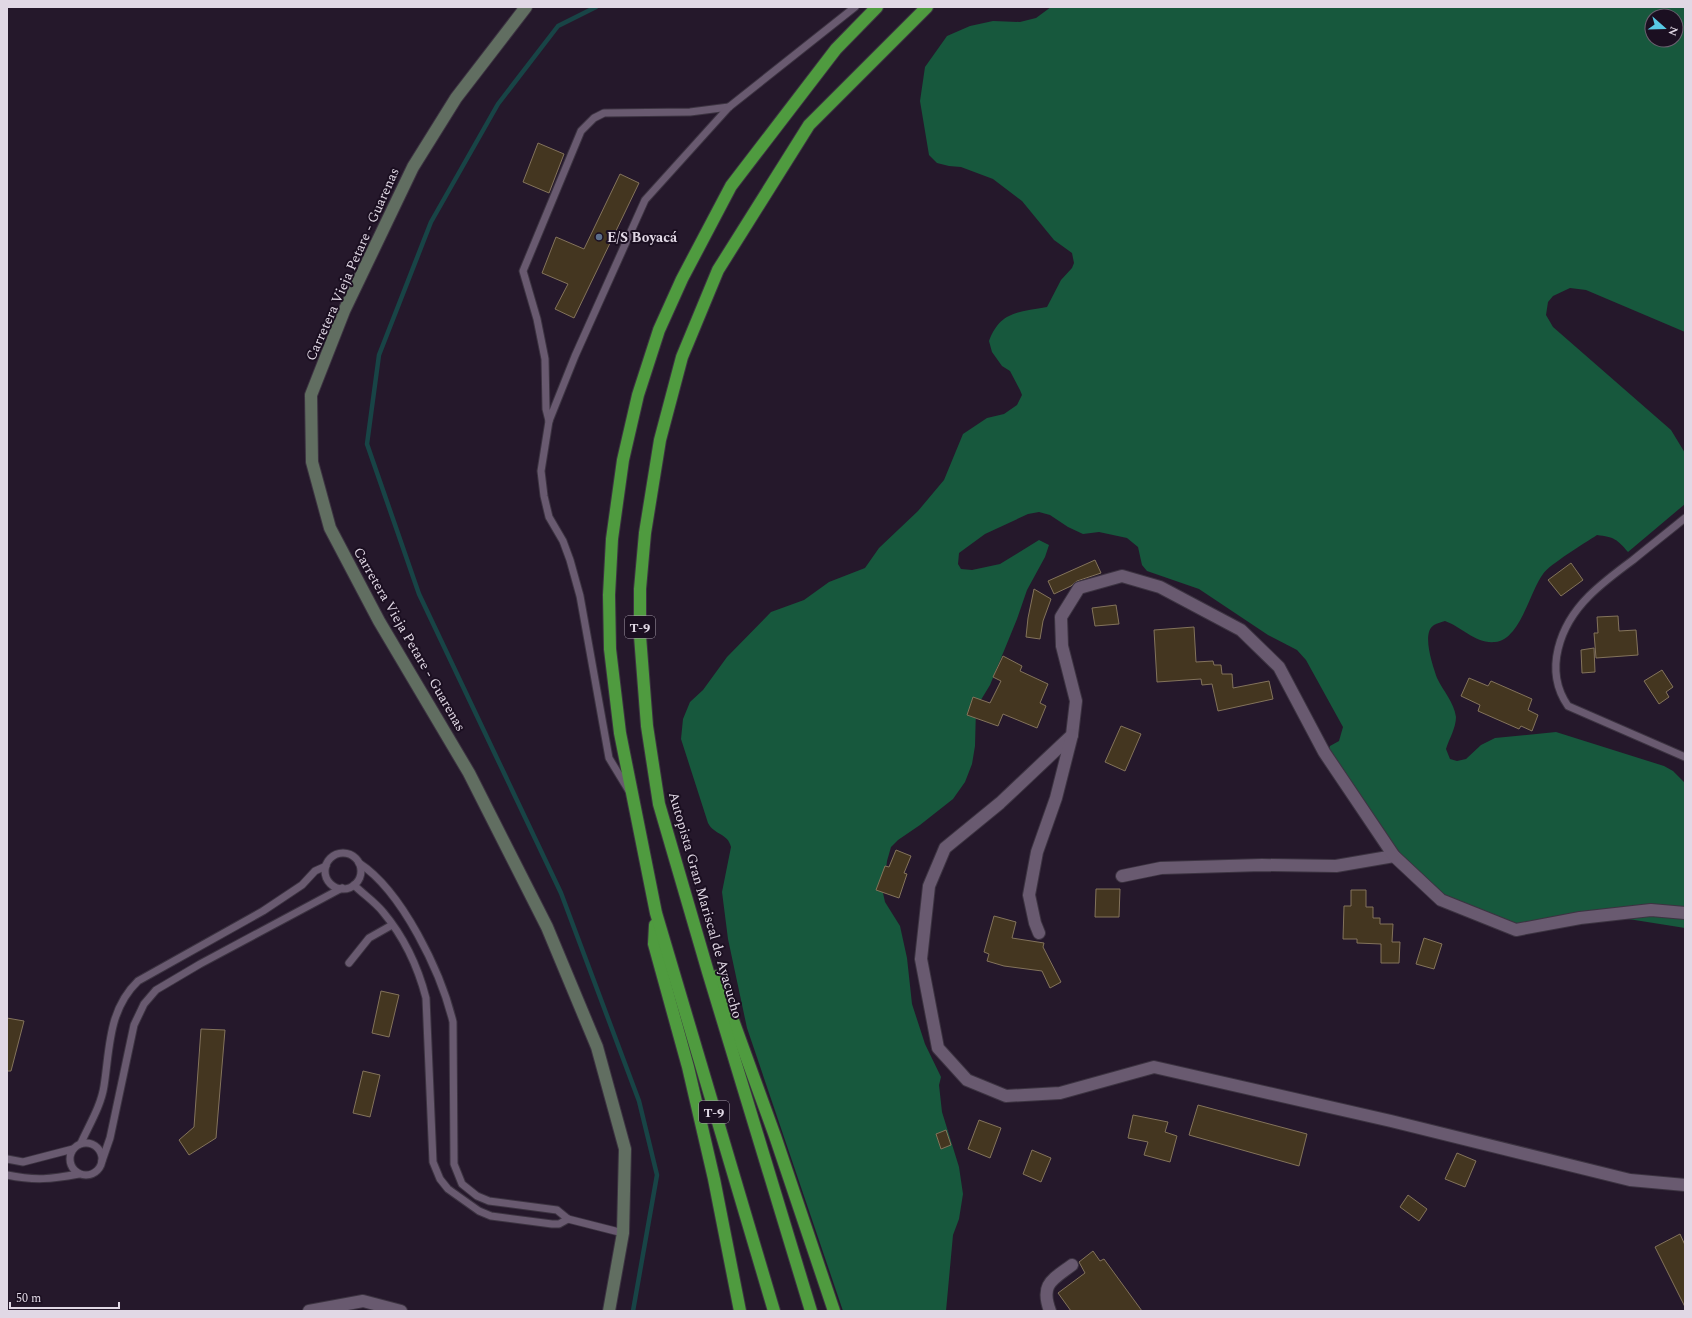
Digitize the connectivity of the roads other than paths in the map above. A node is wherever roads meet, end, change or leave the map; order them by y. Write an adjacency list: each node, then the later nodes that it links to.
1 (526, 7): 31 (main road, Carretera Vieja Petare - Guarenas)
2 (855, 7): 5 (lane)
3 (877, 7): 10 (highway, T-9)
4 (927, 7): 17 (highway, Autopista Gran Mariscal de Ayacucho / T-9)
5 (728, 107): 6 (lane); 6 (lane)
6 (549, 421): 10 (lane)
7 (1685, 518): 9 (lane)
8 (1072, 735): 11 (street); 21 (street); 29 (street)
9 (1685, 757)
10 (632, 797): 18 (highway, T-9)
11 (1394, 856): 14 (street); 19 (street)
12 (359, 863): 13 (lane); 15 (lane); 30 (lane)
13 (326, 866): 16 (lane); 23 (lane)
14 (1122, 876)
15 (354, 885): 16 (lane); 20 (lane)
16 (342, 888): 26 (lane)
17 (689, 908): 38 (highway, Autopista Gran Mariscal de Ayacucho / T-9); 39 (highway)
18 (656, 913): 36 (highway); 37 (highway, T-9)
19 (1685, 913)
20 (392, 925): 22 (lane); 30 (lane)
21 (1039, 933)
22 (349, 963)
23 (81, 1143): 24 (lane); 26 (lane)
24 (73, 1149): 25 (lane); 27 (lane)
25 (7, 1159)
26 (102, 1161): 27 (lane)
27 (79, 1174): 28 (lane)
28 (7, 1175)
29 (1685, 1185)
30 (568, 1219): 31 (lane)
31 (623, 1233): 35 (main road, Carretera Vieja Petare - Guarenas)
32 (1072, 1265): 40 (street)
33 (309, 1311): 34 (street)
34 (401, 1311)
35 (609, 1311)
36 (740, 1311)
37 (774, 1311)
38 (811, 1311)
39 (834, 1311)
40 (1050, 1311)

